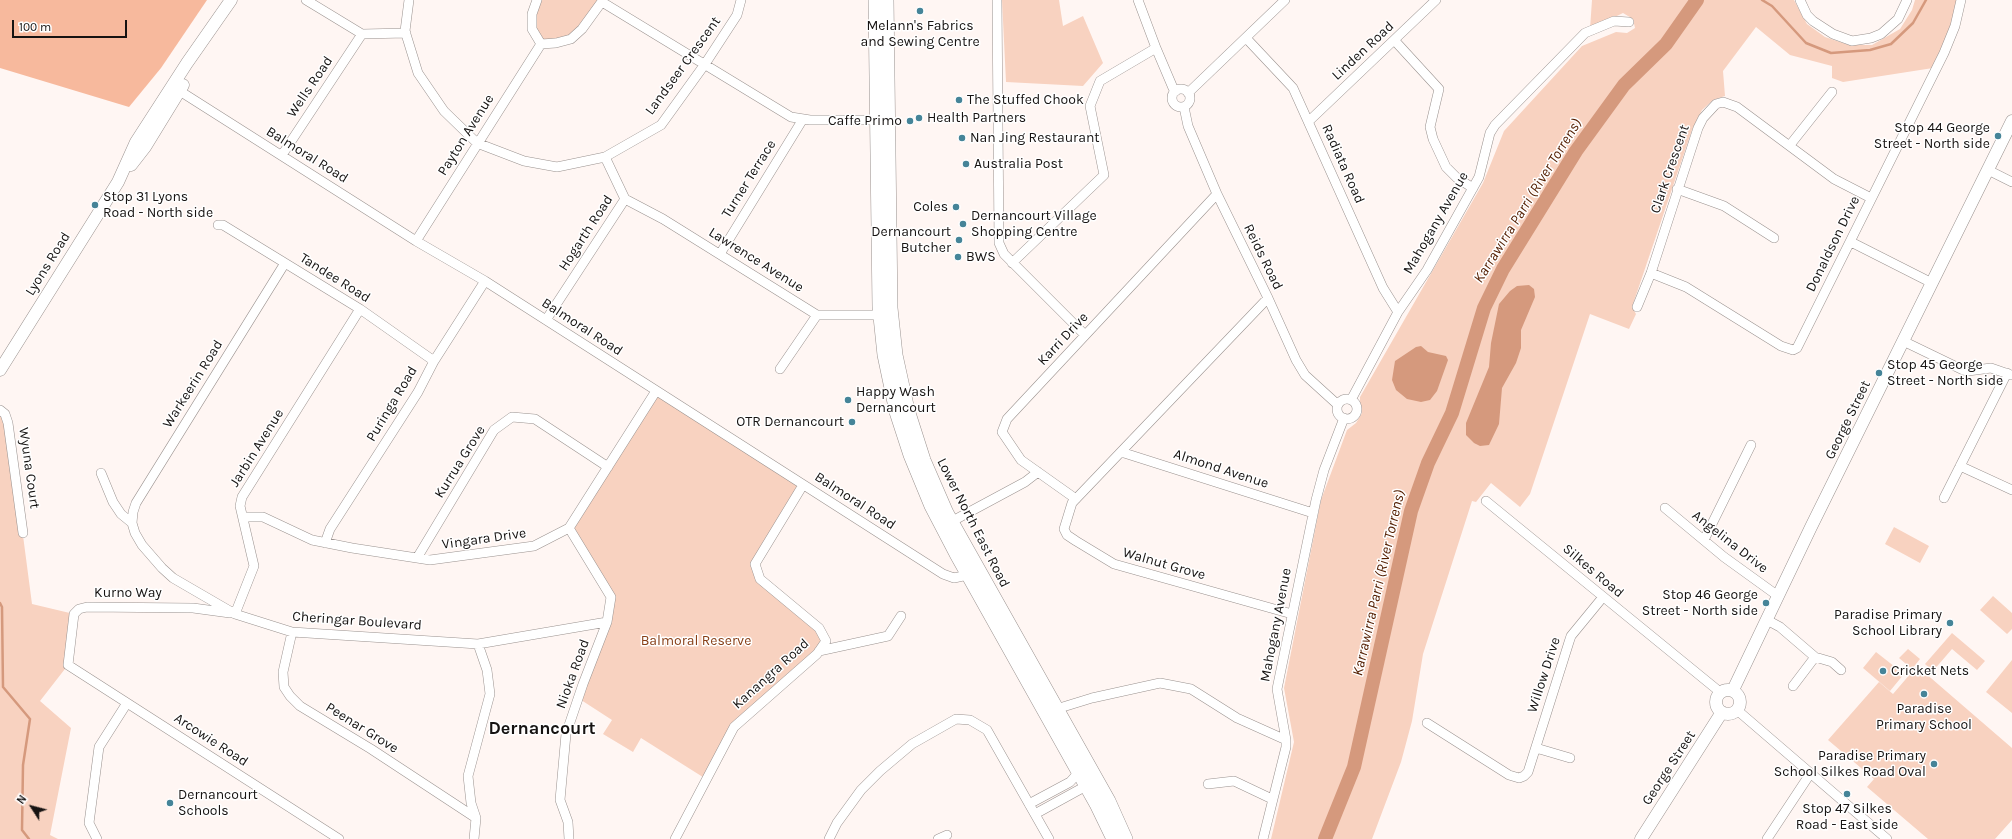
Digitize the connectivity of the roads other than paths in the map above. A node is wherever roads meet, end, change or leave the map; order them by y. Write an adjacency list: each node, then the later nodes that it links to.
1 (231, 0): 24 (street, Lyons Road)
2 (306, 0): 18 (street)
3 (409, 0): 17 (street, Landseer Crescent)
4 (537, 0): 21 (street)
5 (741, 0): 23 (street, Landseer Crescent)
6 (875, 0): 30 (main road, Lower North East Road)
7 (886, 0): 30 (main road, Lower North East Road)
8 (997, 0): 50 (street)
9 (1138, 0): 22 (street)
10 (1286, 0): 19 (street)
11 (1436, 0): 20 (street, Linden Road)
12 (1800, 0): 13 (street)
13 (1907, 0)
14 (1961, 0): 42 (street, Donaldson Drive)
15 (602, 1): 21 (street); 23 (street)
16 (1629, 22): 39 (street, Mahogany Avenue)
17 (406, 33): 18 (street); 33 (street, Landseer Crescent)
18 (362, 34): 35 (street, Wells Road)
19 (1246, 38): 27 (street); 31 (street, Radiata Road)
20 (1395, 41): 31 (street, Linden Road); 39 (street)
21 (541, 44): 33 (street, Payton Avenue)
22 (1156, 48): 25 (street); 50 (street)
23 (705, 64): 29 (street); 36 (street, Landseer Crescent)
24 (176, 89): 35 (street, Balmoral Road); 65 (street, Lyons Road)
25 (1176, 91): 27 (street); 28 (street)
26 (1832, 92): 34 (street)
27 (1188, 93): 28 (street)
28 (1184, 107): 41 (street, Reids Road)
29 (803, 119): 30 (street); 48 (street, Turner Terrace)
30 (882, 120): 59 (main road, Lower North East Road); 87 (main road, Lower North East Road)
31 (1309, 121): 57 (street, Radiata Road)
32 (2012, 121): 37 (street, George Street)
33 (477, 143): 36 (street, Landseer Crescent); 46 (street, Payton Avenue)
34 (1790, 145): 40 (street, Clark Crescent); 42 (street, Clark Crescent)
35 (282, 155): 46 (street, Balmoral Road)
36 (605, 157): 43 (street, Hogarth Road)
37 (1988, 170): 38 (street); 53 (street, George Street)
38 (2012, 182)
39 (1473, 188): 57 (street, Mahogany Avenue)
40 (1677, 190): 45 (street); 51 (street, Clark Crescent)
41 (1217, 194): 54 (street, Reids Road); 61 (street, Karri Drive)
42 (1871, 198): 47 (street, Donaldson Drive)
43 (625, 199): 48 (street, Lawrence Avenue); 60 (street, Hogarth Road)
44 (218, 225): 49 (street, Tandee Road)
45 (1774, 238)
46 (416, 241): 52 (street, Balmoral Road)
47 (1851, 242): 51 (street, Donaldson Drive); 53 (street)
48 (720, 254): 58 (street, Lawrence Avenue)
49 (285, 263): 56 (street, Tandee Road); 86 (street, Warkeerin Road)
50 (1012, 263): 61 (street)
51 (1651, 273): 55 (street, Clark Crescent)
52 (485, 282): 60 (street, Balmoral Road); 63 (street, Puringa Road)
53 (1932, 283): 62 (street, George Street)
54 (1268, 298): 69 (street, Reids Road); 73 (street)
55 (1637, 307)
56 (360, 310): 63 (street, Tandee Road); 85 (street, Jarbin Avenue)
57 (1398, 312): 68 (street, Mahogany Avenue)
58 (817, 315): 59 (street); 64 (street)
59 (879, 315): 87 (main road, Lower North East Road)
60 (546, 320): 67 (street, Balmoral Road)
61 (1085, 336): 76 (street, Karri Drive)
62 (1903, 341): 66 (street); 94 (street, George Street)
63 (434, 361): 91 (street, Puringa Road)
64 (780, 369)
65 (0, 370)
66 (2009, 375): 74 (street)
67 (656, 391): 75 (street); 78 (street, Balmoral Road)
68 (1351, 400): 69 (street); 71 (street)
69 (1338, 406): 71 (street)
70 (0, 410): 89 (street, Wyuna Court)
71 (1344, 418): 84 (street, Mahogany Avenue)
72 (1751, 445): 90 (street)
73 (1121, 452): 81 (street); 84 (street, Almond Avenue)
74 (1960, 466): 79 (street); 80 (street)
75 (608, 467): 88 (street); 92 (street, Kurrua Grove)
76 (1038, 472): 81 (street, Karri Drive); 87 (street)
77 (101, 473): 86 (street, Cheringar Boulevard)
78 (804, 485): 93 (street, Balmoral Road); 103 (street, Kanangra Road)
79 (2012, 490)
80 (1944, 498)
81 (1074, 501): 97 (street, Walnut Grove)
82 (1486, 501): 95 (street, Silkes Road)
83 (1665, 508): 90 (street, Angelina Drive)
84 (1313, 513): 97 (street, Mahogany Avenue)
85 (243, 517): 91 (street, Vingara Drive); 96 (street, Jarbin Avenue)
86 (132, 523): 96 (street, Cheringar Boulevard)
87 (947, 524): 93 (main road, Lower North East Road)
88 (569, 528): 92 (street, Vingara Drive); 100 (street, Nioka Road)
89 (23, 533)
90 (1704, 540): 94 (street, Angelina Drive)
91 (325, 543): 92 (street, Vingara Drive)
92 (417, 558)
93 (974, 574): 112 (main road, Lower North East Road)
94 (1778, 596): 99 (street, George Street)
95 (1603, 597): 109 (street, Silkes Road); 116 (street, Willow Drive)
96 (235, 614): 101 (street, Cheringar Boulevard); 105 (street, Kurno Way)
97 (1292, 614): 115 (street, Mahogany Avenue)
98 (901, 616): 103 (street)
99 (1767, 620): 104 (street); 108 (street, George Street)
100 (607, 622): 102 (street, Cheringar Boulevard); 130 (street, Nioka Road)
101 (292, 632): 102 (street, Cheringar Boulevard); 125 (street, Peenar Grove)
102 (478, 644): 125 (street)
103 (819, 651): 131 (street, Kanangra Road)
104 (1815, 657): 106 (street); 107 (street)
105 (68, 665): 110 (street, Arcowie Road)
106 (1841, 670)
107 (1793, 686)
108 (1733, 690): 109 (street); 111 (street)
109 (1720, 692): 113 (street)
110 (126, 703): 127 (street); 128 (street, Arcowie Road)
111 (1737, 710): 113 (street); 119 (street)
112 (1050, 711): 115 (street); 118 (main road, Lower North East Road)
113 (1722, 712): 138 (street, George Street)
114 (1426, 723): 116 (street, Willow Drive)
115 (1286, 740): 122 (street, Mahogany Avenue)
116 (1536, 748): 117 (street)
117 (1570, 758)
118 (1085, 772): 121 (main road, Lower North East Road); 123 (street); 136 (main road, Lower North East Road)
119 (1810, 774): 139 (street); 140 (street)
120 (1208, 784): 122 (street)
121 (1086, 786): 124 (street); 135 (main road, Lower North East Road)
122 (1272, 799): 137 (street, Mahogany Avenue)
123 (1030, 804): 124 (street); 132 (street)
124 (1035, 814): 134 (street)
125 (476, 818): 129 (street)
126 (947, 834): 133 (street)
127 (97, 839)
128 (340, 839)
129 (474, 839)
130 (569, 839)
131 (675, 839)
132 (828, 839)
133 (938, 839)
134 (1049, 839)
135 (1113, 839)
136 (1126, 839)
137 (1263, 839)
138 (1641, 839)
139 (1767, 839)
140 (1887, 839)

